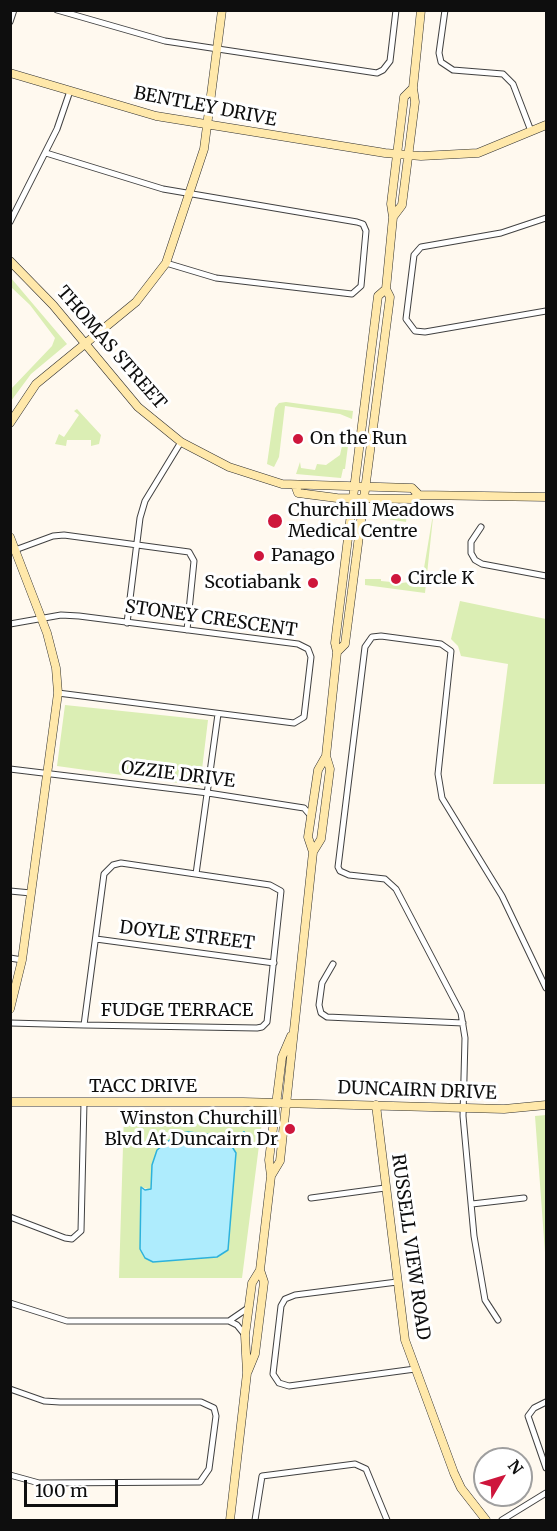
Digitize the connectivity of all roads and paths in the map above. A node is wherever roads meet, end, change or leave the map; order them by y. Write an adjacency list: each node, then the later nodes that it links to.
1 (14, 10): 7 (street)
2 (57, 10): 8 (street)
3 (222, 10): 8 (street)
4 (396, 10): 8 (street)
5 (421, 10): 10 (street)
6 (445, 10): 14 (street)
7 (10, 22)
8 (218, 50): 12 (street)
9 (10, 73): 11 (street, BENTLEY DRIVE)
10 (412, 88): 16 (street); 17 (street)
11 (70, 91): 12 (street, BENTLEY DRIVE); 15 (street)
12 (208, 125): 16 (street, BENTLEY DRIVE); 18 (street)
13 (546, 125): 14 (street, BENTLEY DRIVE)
14 (531, 131): 17 (street, BENTLEY DRIVE)
15 (46, 153): 18 (street); 21 (street)
16 (397, 154): 17 (street, BENTLEY DRIVE); 19 (street)
17 (408, 155): 19 (street)
18 (190, 195): 23 (street); 23 (street)
19 (393, 217): 24 (street)
20 (546, 218): 25 (street)
21 (10, 222)
22 (10, 261): 26 (street, THOMAS STREET)
23 (166, 262): 26 (street)
24 (386, 289): 30 (street); 31 (street)
25 (546, 311)
26 (85, 344): 27 (street); 28 (street, THOMAS STREET)
27 (10, 423)
28 (181, 442): 29 (street, THOMAS STREET); 38 (street)
29 (295, 485): 30 (street, THOMAS STREET); 34 (street, THOMAS STREET)
30 (354, 487): 31 (street, THOMAS STREET); 34 (street)
31 (366, 487): 32 (street, THOMAS STREET); 35 (street)
32 (419, 495): 33 (street, THOMAS STREET); 35 (street, THOMAS STREET)
33 (546, 496)
34 (353, 498): 35 (street, THOMAS STREET); 45 (street)
35 (364, 499): 45 (street)
36 (481, 527): 40 (street)
37 (10, 537): 39 (street)
38 (136, 543): 39 (street); 42 (street); 44 (street)
39 (15, 550): 41 (street)
40 (546, 576)
41 (41, 618): 42 (street, STONEY CRESCENT); 43 (street, STONEY CRESCENT); 46 (street)
42 (127, 622): 44 (street, STONEY CRESCENT)
43 (10, 624)
44 (187, 630): 47 (street, STONEY CRESCENT)
45 (337, 652): 48 (street)
46 (58, 693): 47 (street, STONEY CRESCENT); 50 (street)
47 (218, 714): 51 (street)
48 (326, 756): 52 (street); 55 (street)
49 (10, 769): 50 (street, OZZIE DRIVE)
50 (47, 773): 51 (street, OZZIE DRIVE); 58 (street)
51 (208, 793): 53 (street, OZZIE DRIVE); 56 (street)
52 (314, 799): 53 (street); 54 (street)
53 (304, 808): 54 (street)
54 (311, 816): 55 (street)
55 (313, 852): 69 (street)
56 (196, 874): 59 (street, FUDGE TERRACE); 62 (street, FUDGE TERRACE)
57 (10, 891): 58 (street)
58 (31, 893): 61 (street)
59 (96, 939): 62 (street, DOYLE STREET); 68 (street, FUDGE TERRACE)
60 (10, 958): 61 (street)
61 (22, 960): 65 (street)
62 (274, 963): 68 (street, FUDGE TERRACE)
63 (333, 964): 67 (street)
64 (546, 988): 67 (street)
65 (10, 1009)
66 (10, 1023): 68 (street, FUDGE TERRACE)
67 (463, 1023): 76 (street)
68 (84, 1025)
69 (291, 1036): 72 (street); 73 (street)
70 (10, 1102): 71 (street, TACC DRIVE)
71 (84, 1102): 72 (street, TACC DRIVE); 82 (street)
72 (276, 1102): 73 (street, TACC DRIVE); 77 (street)
73 (287, 1103): 74 (street, DUNCAIRN DRIVE); 77 (street)
74 (376, 1105): 76 (street, DUNCAIRN DRIVE); 78 (street, RUSSELL VIEW ROAD)
75 (546, 1105): 76 (street, DUNCAIRN DRIVE)
76 (463, 1106): 81 (street)
77 (271, 1176): 83 (street)
78 (385, 1188): 79 (street); 84 (street, RUSSELL VIEW ROAD)
79 (311, 1198)
80 (524, 1198): 81 (street)
81 (472, 1204): 87 (street)
82 (10, 1217)
83 (260, 1270): 86 (street); 91 (street)
84 (397, 1282): 90 (street, RUSSELL VIEW ROAD); 90 (street)
85 (10, 1303): 88 (street)
86 (249, 1307): 88 (street); 89 (street)
87 (498, 1320)
88 (229, 1321): 89 (street)
89 (246, 1335): 91 (street)
90 (415, 1369): 100 (street, RUSSELL VIEW ROAD)
91 (247, 1373): 97 (street)
92 (10, 1389): 95 (street)
93 (546, 1402): 94 (street)
94 (546, 1468)
95 (10, 1475)
96 (546, 1493): 101 (street)
97 (230, 1521)
98 (255, 1521): 99 (street)
99 (387, 1521)
100 (486, 1521)
101 (502, 1521)

